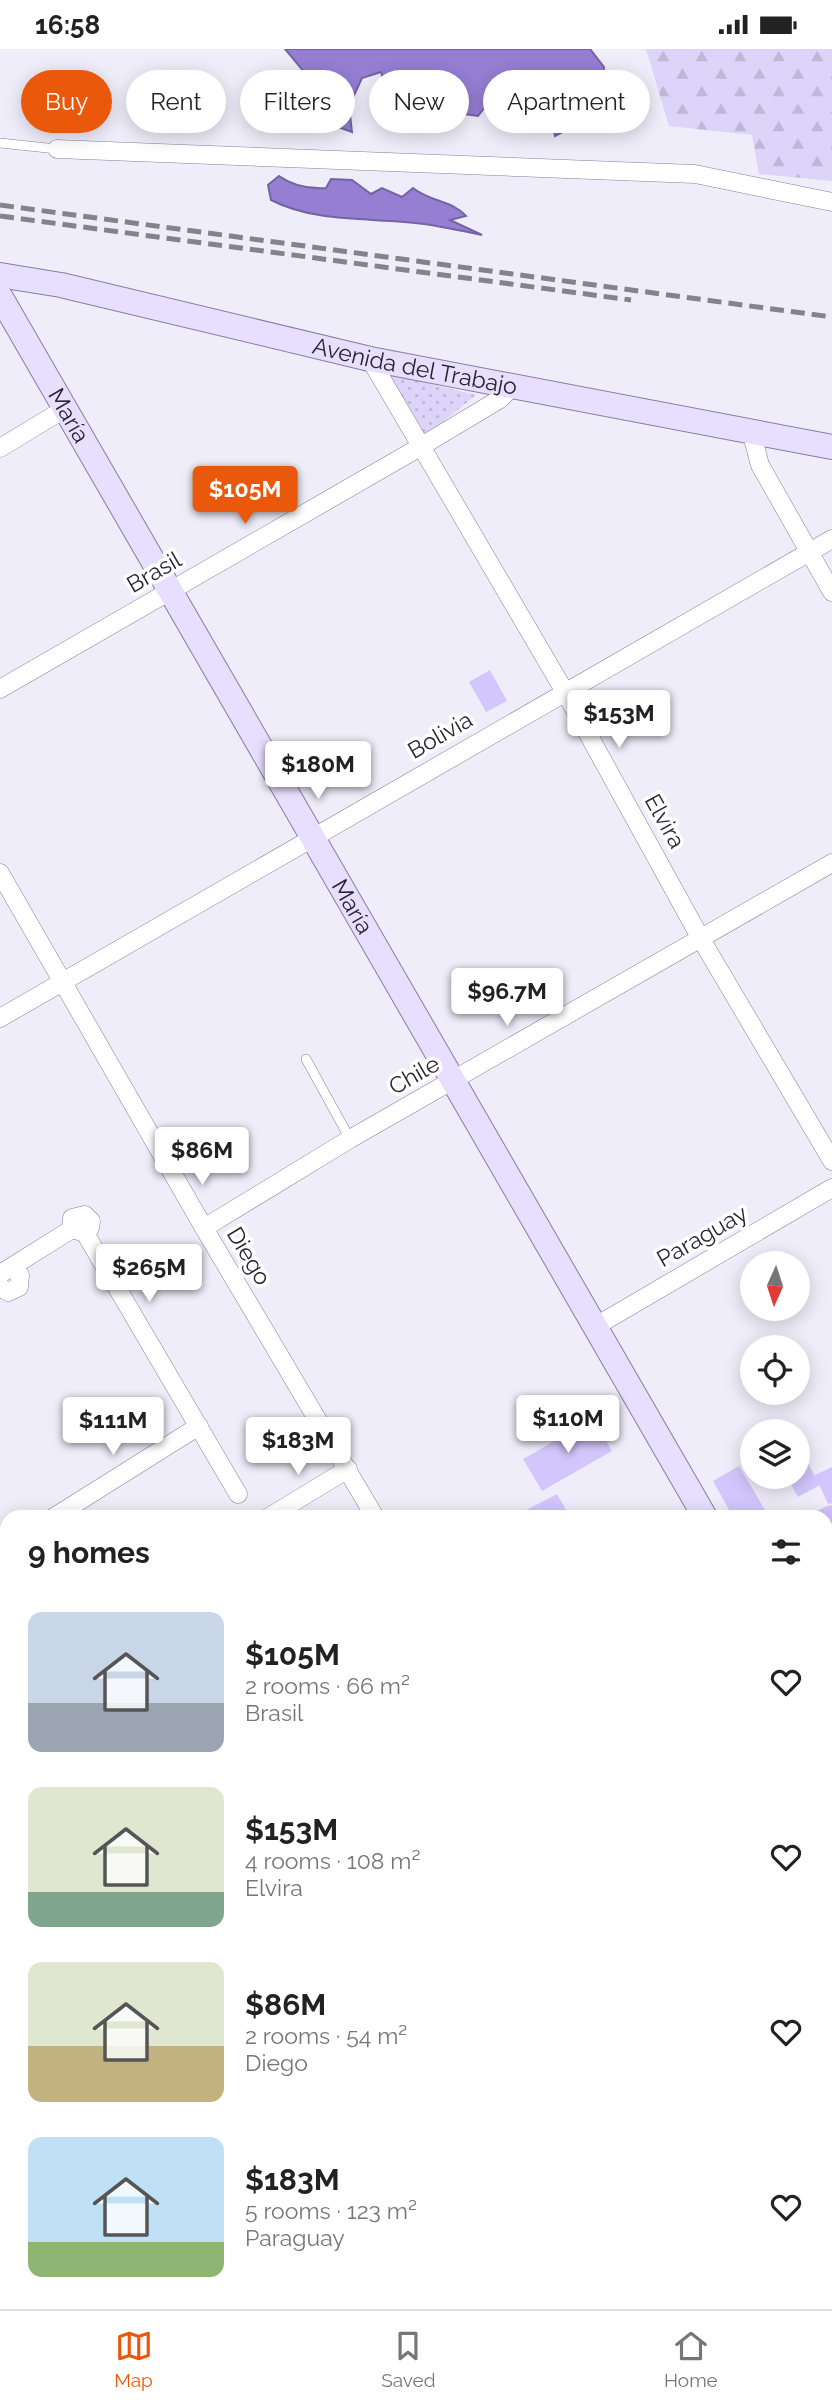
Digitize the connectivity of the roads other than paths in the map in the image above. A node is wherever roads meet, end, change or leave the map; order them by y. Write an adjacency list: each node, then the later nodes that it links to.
1 (0, 143): 2 (lane)
2 (57, 149): 3 (street)
3 (832, 202)
4 (0, 275): 6 (street, Avenida del Trabajo)
5 (0, 296): 8 (street, María)
6 (370, 359): 7 (street, Avenida del Trabajo); 11 (street, Elvira)
7 (510, 388): 9 (street, Avenida del Trabajo); 11 (street, Brasil)
8 (66, 408): 10 (street); 15 (street, María)
9 (751, 431): 12 (street, Avenida del Trabajo); 14 (street)
10 (0, 447)
11 (421, 447): 15 (street, Brasil); 18 (street, Elvira)
12 (832, 447)
13 (832, 539): 14 (street, Bolivia)
14 (810, 553): 16 (street); 18 (street, Bolivia)
15 (170, 591): 17 (street, Brasil); 19 (street, María)
16 (832, 592)
17 (0, 689)
18 (565, 692): 19 (street, Bolivia); 22 (street, Elvira)
19 (312, 836): 23 (street, Bolivia); 26 (street, María)
20 (832, 863): 22 (street, Chile)
21 (0, 873): 23 (street, Diego)
22 (701, 939): 26 (street, Chile); 28 (street, Elvira)
23 (63, 982): 24 (street, Bolivia); 30 (street, Diego)
24 (0, 1018)
25 (306, 1059): 27 (lane)
26 (454, 1080): 27 (street, Chile); 33 (street, María)
27 (350, 1139): 30 (street, Chile)
28 (832, 1161)
29 (832, 1188): 33 (street, Paraguay)
30 (204, 1228): 35 (street, Diego)
31 (6, 1270): 32 (street); 34 (street)
32 (0, 1287)
33 (596, 1326): 40 (street, María)
34 (199, 1426): 36 (street); 37 (street)
35 (348, 1469): 38 (street); 39 (street, Diego)
36 (238, 1494)
37 (65, 1510)
38 (281, 1510)
39 (371, 1510)
40 (701, 1510)

